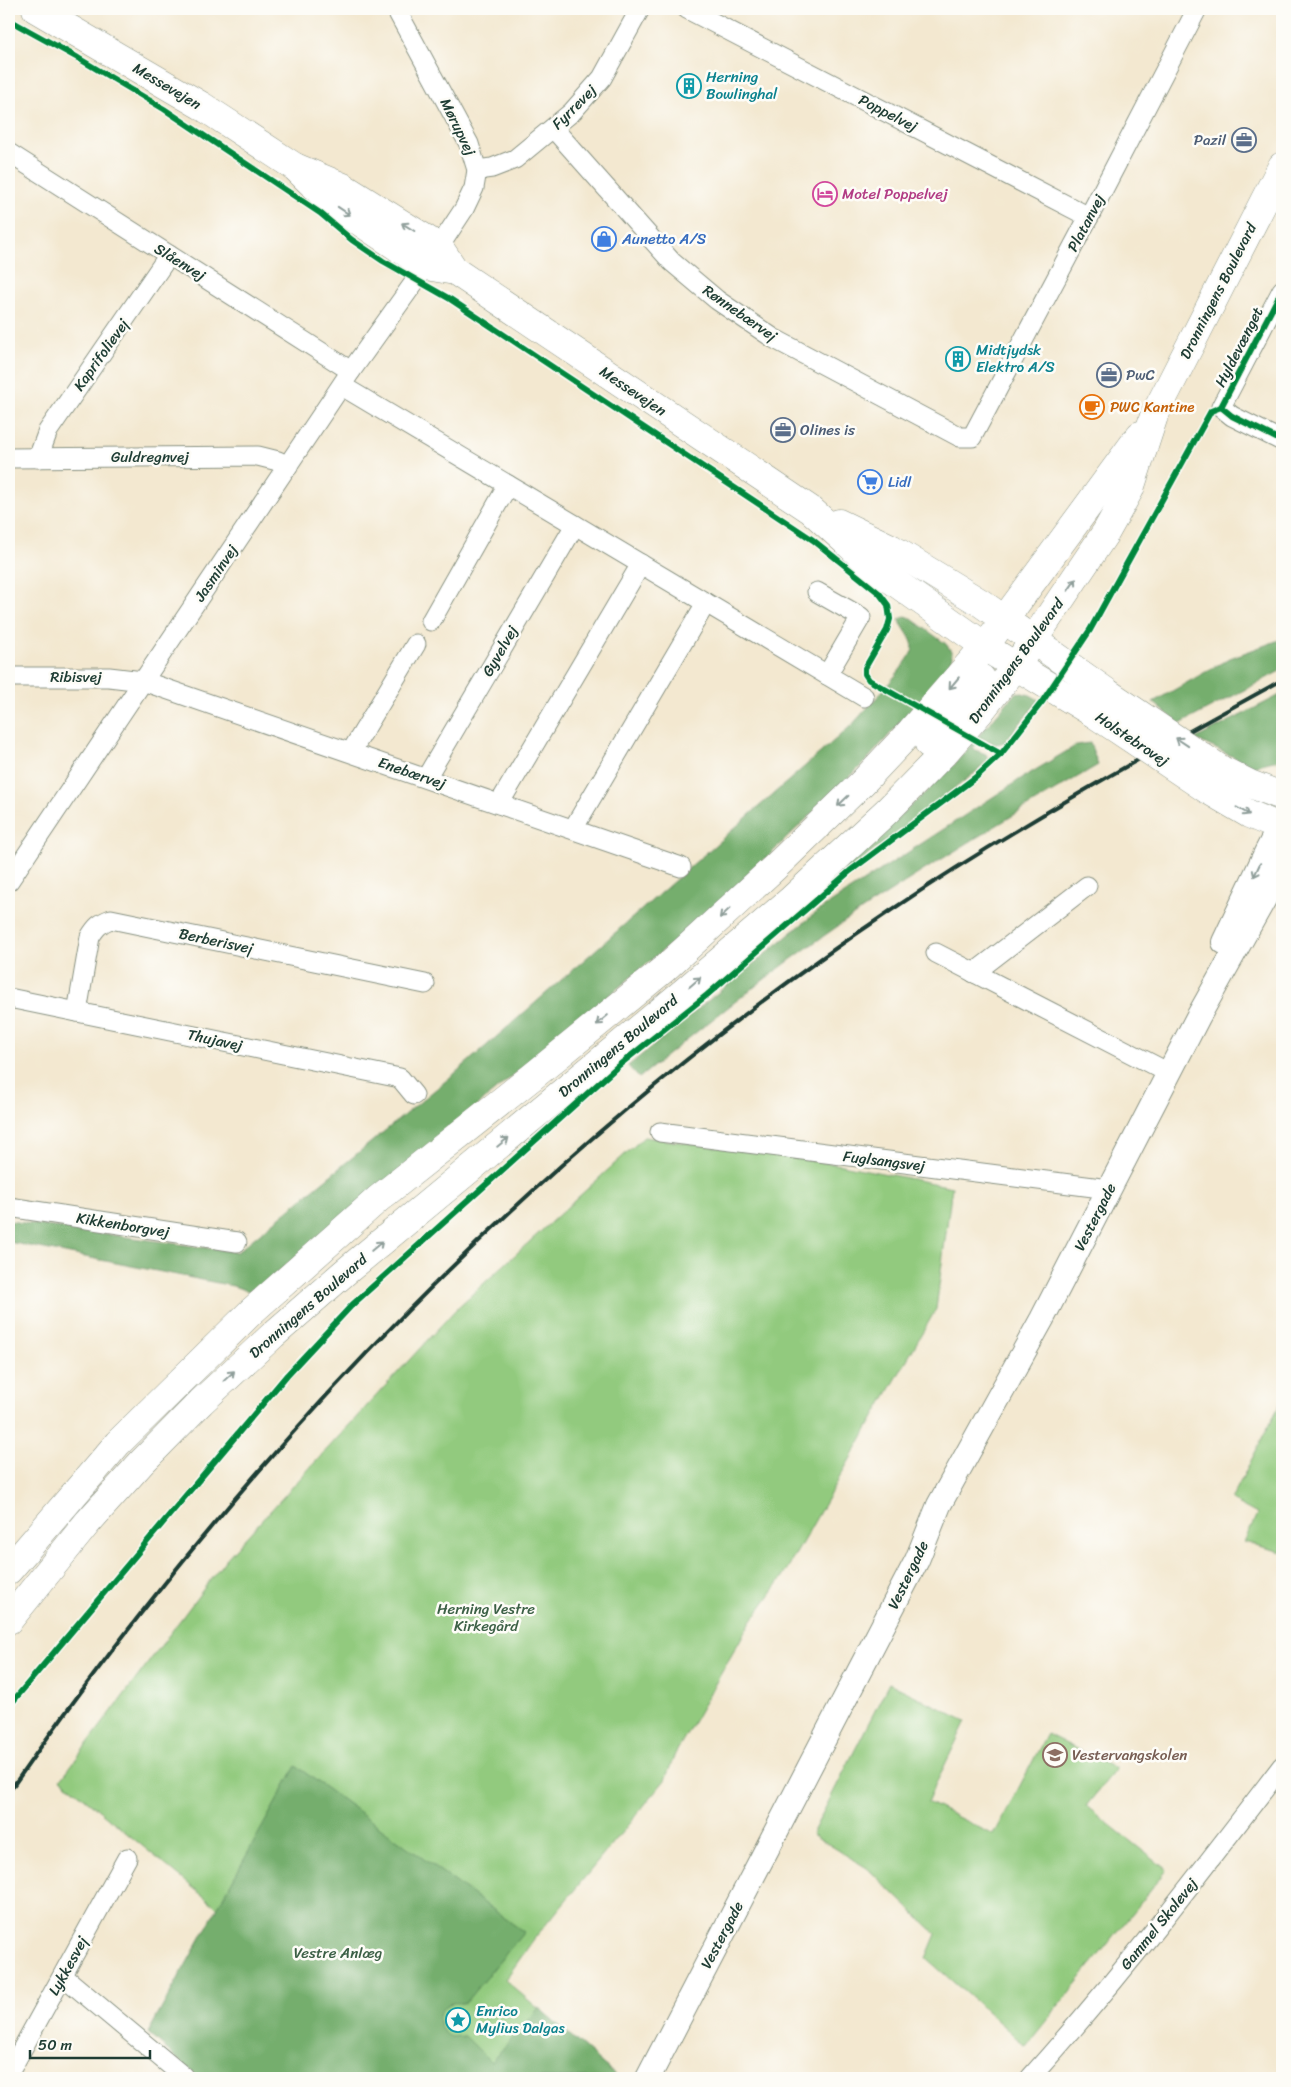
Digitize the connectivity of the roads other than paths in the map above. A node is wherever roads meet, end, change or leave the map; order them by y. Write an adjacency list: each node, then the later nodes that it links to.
1 (36, 9): 12 (main road, Messevejen)
2 (396, 9): 9 (street, Mørupvej)
3 (640, 9): 6 (street, Fyrrevej)
4 (688, 9): 10 (street, Poppelvej)
5 (1193, 10): 10 (street, Platanvej)
6 (553, 128): 9 (street, Fyrrevej); 16 (street, Rønnebærvej)
7 (9, 153): 11 (street, Slåenvej)
8 (1282, 166): 15 (main road, Dronningens Boulevard)
9 (477, 170): 12 (street, Mørupvej)
10 (1089, 217): 16 (street, Platanvej)
11 (170, 255): 14 (street, Slåenvej); 19 (street, Kaprifolievej)
12 (433, 256): 14 (street, Jasminvej); 22 (main road, Messevejen)
13 (1282, 290): 17 (street, Hyldevænget)
14 (346, 378): 20 (street, Jasminvej); 21 (street)
15 (1154, 416): 28 (main road, Dronningens Boulevard); 28 (main road, Dronningens Boulevard, one-way to 15)
16 (972, 437)
17 (1282, 441)
18 (9, 458): 19 (street, Guldregnvej)
19 (38, 458): 20 (street, Guldregnvej)
20 (288, 467): 32 (street, Jasminvej)
21 (508, 485): 23 (street); 27 (street)
22 (811, 510): 28 (main road, Messevejen); 28 (main road, Messevejen)
23 (575, 524): 24 (street); 35 (street, Gyvelvej)
24 (641, 564): 26 (street); 38 (street)
25 (817, 592): 30 (street)
26 (706, 603): 30 (street); 40 (street)
27 (431, 621)
28 (1009, 643): 36 (main road, Holstebrovej, bridge); 57 (main road, Dronningens Boulevard, one-way to 28); 58 (main road, Dronningens Boulevard, one-way to 58)
29 (416, 644): 34 (street)
30 (827, 675): 33 (street)
31 (9, 678): 32 (street, Ribisvej)
32 (143, 681): 34 (street, Enebærvej); 43 (street, Jasminvej)
33 (864, 697)
34 (351, 752): 35 (street, Enebærvej)
35 (426, 778): 38 (street, Enebærvej)
36 (1215, 780): 37 (main road, Holstebrovej); 39 (main road, Holstebrovej, one-way to 39)
37 (1282, 796)
38 (499, 804): 40 (street, Enebærvej)
39 (1282, 825): 50 (street, Vestergade, one-way to 50)
40 (573, 829): 41 (street, Enebærvej)
41 (681, 867)
42 (1282, 868): 50 (street, Vestergade)
43 (9, 882)
44 (1088, 886): 46 (street)
45 (936, 953): 46 (street)
46 (974, 973): 51 (street)
47 (424, 984): 49 (street, Berberisvej)
48 (9, 998): 49 (street, Thujavej)
49 (77, 1012): 52 (street, Thujavej)
50 (1198, 1017): 51 (street, Vestergade)
51 (1169, 1073): 54 (street, Vestergade)
52 (414, 1095)
53 (660, 1132): 54 (street, Fuglsangsvej)
54 (1109, 1189): 68 (street, Vestergade)
55 (9, 1207): 56 (street, Kikkenborgvej)
56 (237, 1242)
57 (201, 1402): 61 (main road); 62 (main road, Dronningens Boulevard)
58 (68, 1498): 59 (main road); 60 (main road, Dronningens Boulevard)
59 (9, 1546)
60 (9, 1570)
61 (9, 1596)
62 (9, 1620)
63 (1282, 1766): 69 (street, Gammel Skolevej)
64 (128, 1858): 65 (street, Lykkesvej)
65 (63, 1976): 66 (street, Lykkesvej); 67 (street)
66 (9, 2073)
67 (182, 2078)
68 (648, 2078)
69 (1030, 2078)

